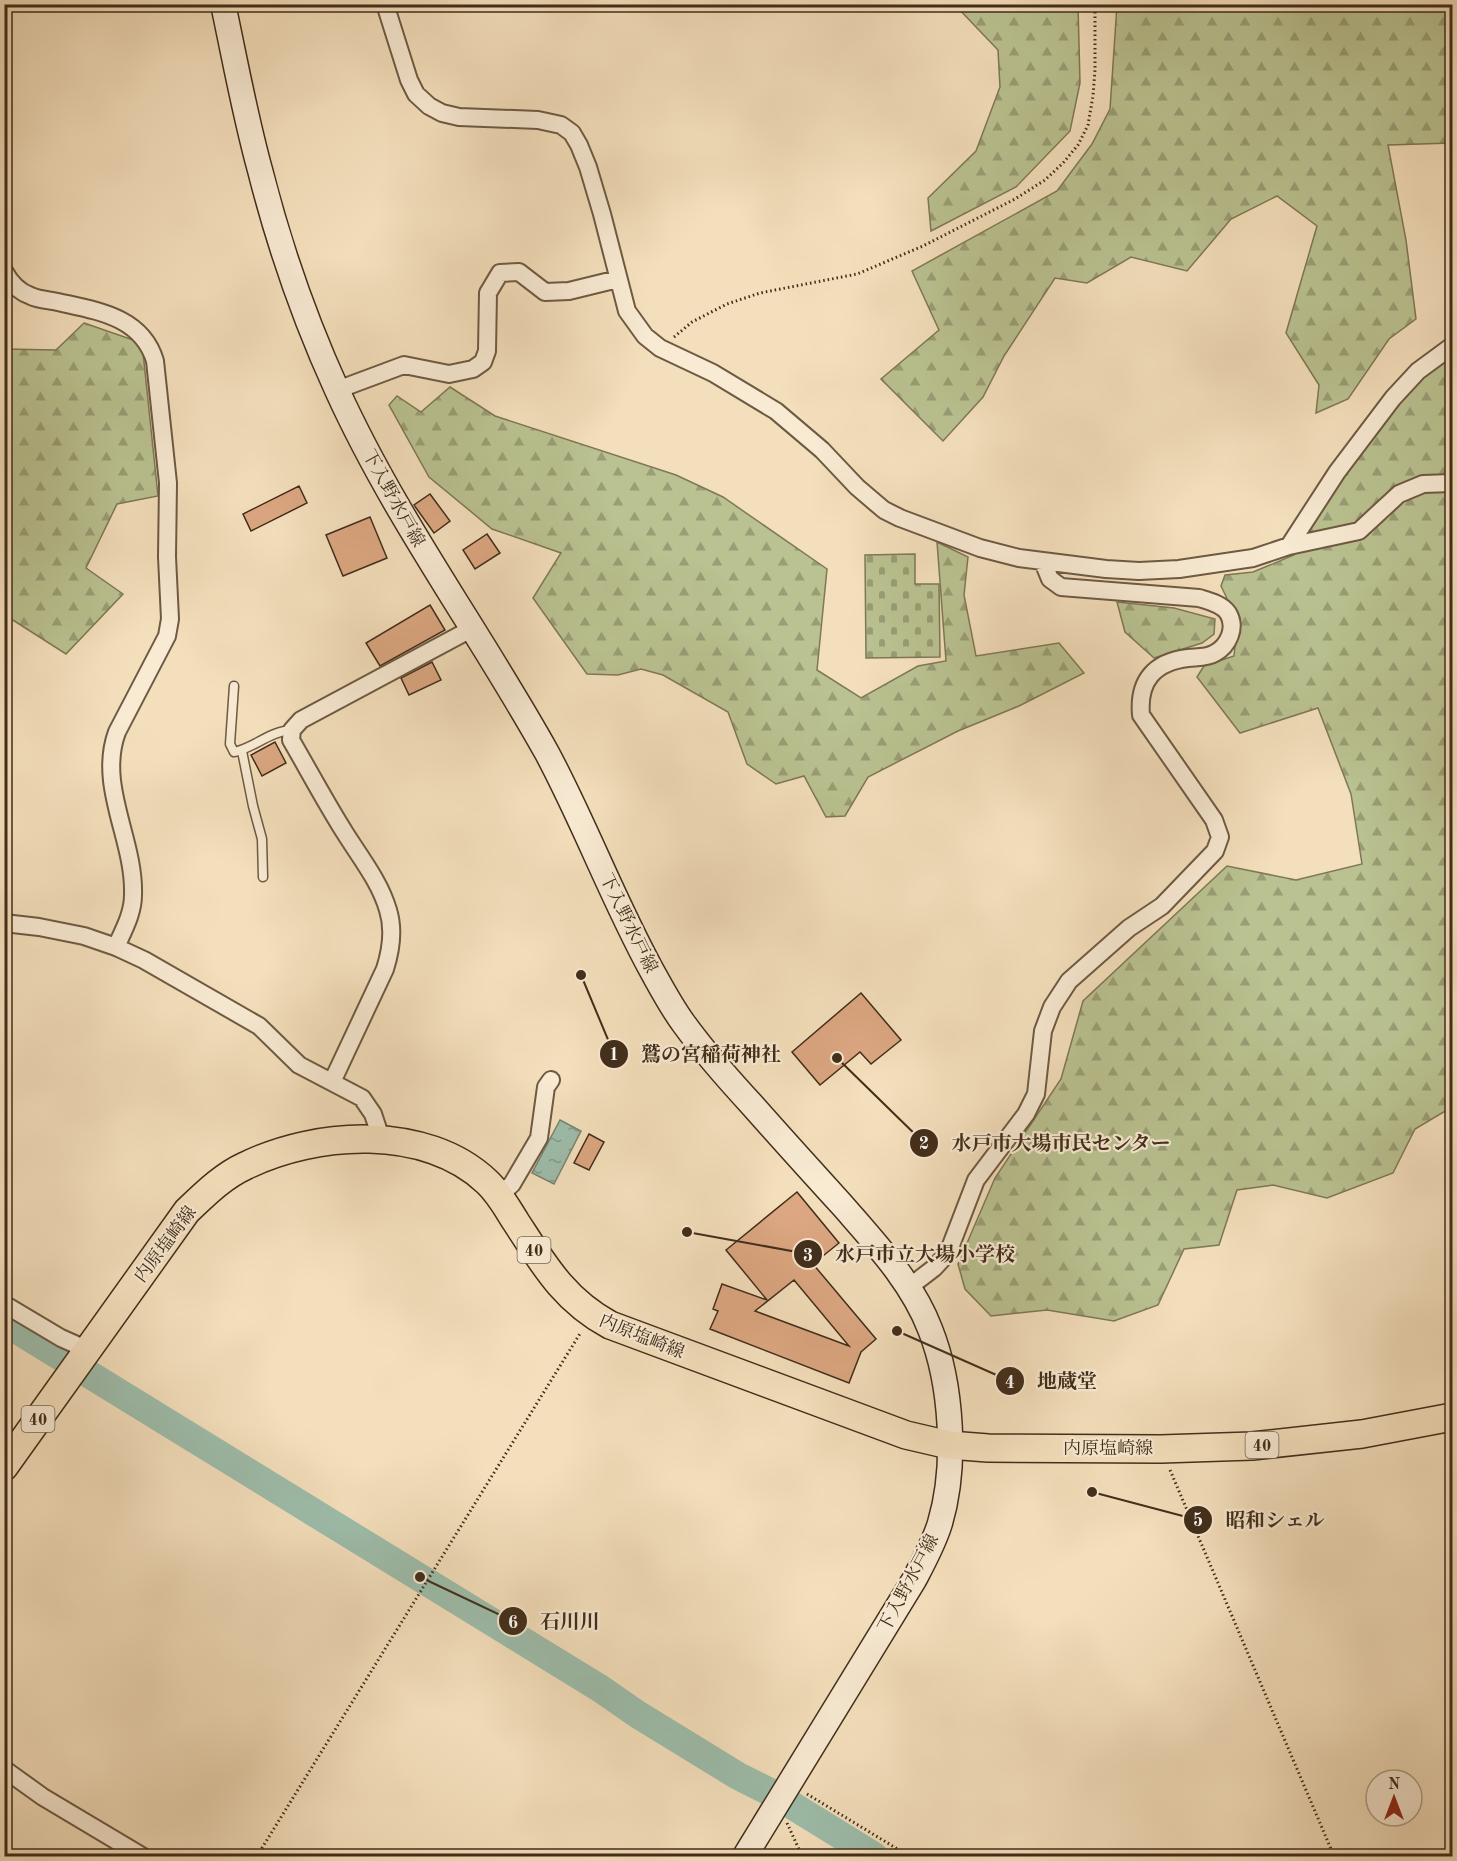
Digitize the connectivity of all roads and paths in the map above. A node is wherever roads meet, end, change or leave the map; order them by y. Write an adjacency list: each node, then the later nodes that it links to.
1 (223, 4): 8 (main road, 下入野水戸線)
2 (385, 4): 5 (street)
3 (1095, 4): 7 (path)
4 (4, 272): 18 (street)
5 (618, 279): 7 (street); 8 (street)
6 (1452, 346): 10 (street)
7 (660, 348): 11 (street)
8 (337, 390): 12 (main road, 下入野水戸線)
9 (1452, 483): 10 (street)
10 (1289, 546): 11 (street)
11 (1043, 562): 23 (street)
12 (472, 628): 14 (street); 23 (main road, 下入野水戸線)
13 (234, 686): 15 (lane)
14 (292, 730): 15 (lane); 20 (street)
15 (242, 751): 16 (lane)
16 (263, 877)
17 (4, 923): 18 (street)
18 (116, 947): 20 (street)
19 (551, 1080): 22 (street)
20 (333, 1082): 21 (street)
21 (379, 1140): 22 (main road, 内原塩崎線 / 40); 26 (main road, 内原塩崎線 / 40)
22 (499, 1196): 25 (main road, 内原塩崎線 / 40)
23 (908, 1288): 28 (main road, 下入野水戸線)
24 (4, 1304): 26 (street)
25 (591, 1315): 28 (main road, 内原塩崎線 / 40); 34 (path)
26 (81, 1360): 30 (main road, 内原塩崎線 / 40)
27 (1452, 1417): 29 (main road, 内原塩崎線 / 40)
28 (949, 1444): 29 (main road, 内原塩崎線 / 40); 32 (main road, 下入野水戸線)
29 (1161, 1449): 38 (path)
30 (4, 1467)
31 (4, 1769): 33 (street)
32 (782, 1797): 35 (main road, 下入野水戸線); 36 (path); 37 (path)
33 (142, 1857)
34 (257, 1857)
35 (744, 1857)
36 (802, 1857)
37 (909, 1857)
38 (1334, 1857)

